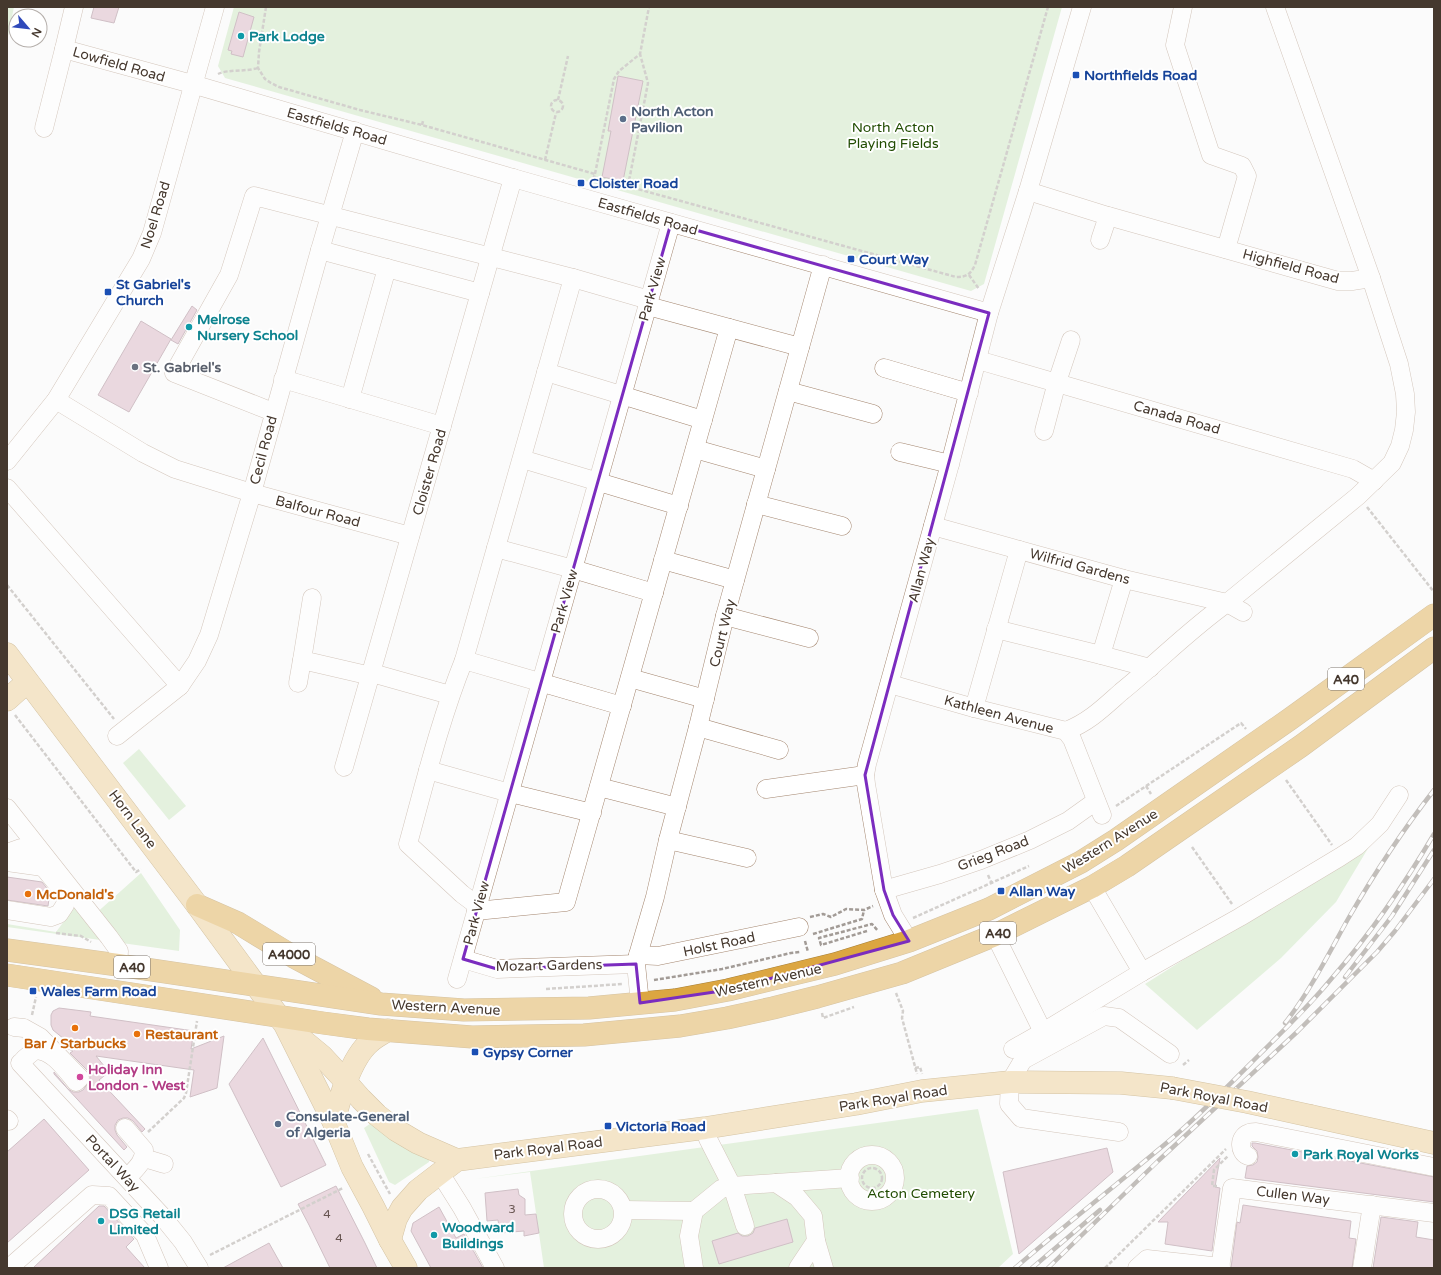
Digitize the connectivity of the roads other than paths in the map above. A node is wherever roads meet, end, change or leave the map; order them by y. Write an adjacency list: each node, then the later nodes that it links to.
1 (74, 7): 6 (street, Lowfield Road)
2 (215, 7): 7 (street, Noel Road)
3 (1082, 7): 11 (street)
4 (1183, 7): 16 (street)
5 (1275, 7): 22 (street)
6 (64, 49): 7 (street, Lowfield Road); 8 (street)
7 (192, 84): 9 (street, Eastfields Road); 38 (street, Noel Road)
8 (44, 128)
9 (355, 131): 10 (street, Eastfields Road); 12 (street, Cecil Road)
10 (513, 178): 14 (street, Eastfields Road); 18 (street, Cloister Road)
11 (1028, 191): 13 (street, Highfield Road); 25 (street)
12 (330, 215): 17 (street, Cecil Road); 18 (street); 39 (street)
13 (1108, 216): 15 (street); 16 (street, Highfield Road)
14 (671, 223): 19 (street, Eastfields Road); 24 (street, Park View)
15 (1100, 240)
16 (1226, 249): 22 (street, Highfield Road)
17 (320, 250): 20 (street); 32 (street, Cecil Road)
18 (490, 257): 21 (street); 23 (street, Cloister Road)
19 (823, 265): 25 (street, Eastfields Road); 28 (street, Court Way)
20 (387, 268): 23 (street); 37 (street)
21 (573, 278): 24 (street); 31 (street)
22 (1371, 278): 51 (street)
23 (480, 293): 42 (street, Cloister Road)
24 (648, 303): 26 (street); 36 (street, Park View)
25 (989, 312): 29 (street)
26 (729, 328): 28 (street); 41 (street)
27 (1071, 340): 33 (street)
28 (800, 347): 34 (street, Court Way)
29 (978, 360): 33 (street, Canada Road); 35 (street, Allan Way)
30 (884, 368): 35 (street)
31 (546, 372): 36 (street); 46 (street)
32 (283, 379): 37 (street); 39 (street, Cecil Road)
33 (1057, 382): 43 (street); 51 (street, Canada Road)
34 (788, 391): 40 (street); 49 (street, Court Way)
35 (969, 393): 48 (street, Allan Way)
36 (622, 395): 41 (street); 50 (street, Park View)
37 (350, 399): 42 (street)
38 (56, 400): 47 (street, Noel Road); 53 (street, Balfour Road)
39 (273, 412): 53 (street, Cecil Road)
40 (873, 414)
41 (703, 420): 44 (street)
42 (442, 426): 58 (street, Cloister Road)
43 (1044, 431)
44 (695, 448): 49 (street); 55 (street)
45 (900, 452): 48 (street)
46 (522, 459): 50 (street); 59 (street)
47 (7, 461)
48 (950, 464): 57 (street, Allan Way)
49 (766, 469): 54 (street, Court Way)
50 (598, 481): 55 (street); 62 (street, Park View)
51 (1374, 481): 67 (street)
52 (7, 488): 85 (street)
53 (252, 493): 58 (street, Balfour Road); 85 (street, Cecil Road)
54 (756, 504): 56 (street); 64 (street, Court Way)
55 (678, 506): 61 (street)
56 (842, 526)
57 (933, 526): 60 (street, Wilfrid Gardens); 84 (street, Allan Way)
58 (410, 536): 79 (street, Cloister Road)
59 (496, 548): 62 (street); 77 (street)
60 (1019, 550): 63 (street, Wilfrid Gardens); 71 (street)
61 (663, 560): 64 (street); 65 (street)
62 (573, 569): 65 (street); 83 (street, Park View)
63 (1124, 578): 67 (street, Wilfrid Gardens); 75 (street)
64 (736, 580): 70 (street, Court Way)
65 (654, 593): 80 (street)
66 (312, 598): 76 (street)
67 (1227, 603): 68 (street, Wilfrid Gardens); 78 (street)
68 (1243, 612)
69 (1434, 615): 115 (highway, Western Avenue / A40)
70 (725, 616): 72 (street); 87 (street, Court Way)
71 (996, 629): 75 (street); 90 (street)
72 (808, 638)
73 (1434, 648): 111 (highway, Western Avenue / A40)
74 (7, 654): 81 (main road, Horn Lane / A4000)
75 (1101, 655): 78 (street)
76 (302, 660): 79 (street); 82 (street)
77 (464, 660): 83 (street); 86 (street)
78 (1150, 668): 92 (street)
79 (371, 674): 86 (street); 95 (street, Cloister Road)
80 (630, 678): 87 (street); 88 (street)
81 (27, 682): 89 (main road); 112 (main road, Horn Lane / A4000)
82 (298, 683)
83 (541, 683): 88 (street); 100 (street, Park View)
84 (890, 684): 90 (street, Kathleen Avenue); 97 (street, Allan Way)
85 (180, 686): 93 (street, Cecil Road)
86 (450, 695): 96 (street)
87 (705, 699): 91 (street, Court Way)
88 (622, 706): 98 (street)
89 (11, 707)
90 (974, 708): 92 (street, Kathleen Avenue)
91 (698, 727): 94 (street); 103 (street, Court Way)
92 (1066, 731): 104 (street, Kathleen Avenue)
93 (120, 734)
94 (779, 750)
95 (344, 767)
96 (428, 770): 100 (street); 113 (street)
97 (865, 775): 99 (street); 115 (street, Allan Way)
98 (599, 788): 103 (street); 105 (street)
99 (766, 789)
100 (510, 793): 105 (street); 113 (street, Park View)
101 (1399, 796): 122 (street)
102 (7, 808): 121 (street)
103 (677, 808): 106 (street, Court Way)
104 (1099, 808): 115 (street, Grieg Road)
105 (592, 813): 113 (street)
106 (668, 840): 108 (street); 120 (street, Court Way)
107 (7, 853): 110 (street)
108 (747, 858)
109 (7, 862): 110 (street)
110 (43, 867): 114 (street)
111 (1092, 887): 117 (highway, Western Avenue / A40); 122 (street)
112 (197, 905): 125 (main road, Horn Lane / A4000); 127 (highway, A4000)
113 (477, 908): 119 (street, Park View)
114 (7, 910)
115 (894, 913): 126 (highway, Western Avenue / A40)
116 (805, 933): 120 (street, Holst Road)
117 (995, 935): 130 (highway, Western Avenue / A40); 131 (street)
118 (7, 950): 121 (highway, Western Avenue / A40)
119 (463, 959): 120 (street, Mozart Gardens); 124 (street, Park View)
120 (637, 960): 126 (street, Court Way)
121 (118, 965): 125 (highway, Western Avenue / A40)
122 (1142, 972): 131 (street)
123 (7, 975): 128 (highway, Western Avenue / A40)
124 (457, 979)
125 (256, 986): 127 (highway, Western Avenue / A40); 128 (main road, A4000)
126 (640, 1003): 127 (highway, Western Avenue / A40)
127 (381, 1004)
128 (282, 1021): 130 (highway, Western Avenue / A40); 135 (main road); 137 (main road, A4000)
129 (11, 1026): 134 (street); 134 (street)
130 (388, 1030): 135 (main road)
131 (1043, 1032): 132 (street)
132 (1012, 1049)
133 (1170, 1054): 136 (street)
134 (17, 1063): 148 (street, Portal Way)
135 (346, 1082): 137 (main road); 144 (main road)
136 (1010, 1082): 139 (main road, Park Royal Road); 140 (street); 141 (main road, Park Royal Road, bridge)
137 (334, 1123): 157 (main road, A4000)
138 (125, 1128): 142 (street)
139 (705, 1128): 144 (main road, Park Royal Road); 151 (street)
140 (1119, 1132)
141 (1434, 1143)
142 (141, 1150): 145 (street); 148 (street)
143 (1240, 1154): 146 (street)
144 (457, 1160): 147 (main road)
145 (164, 1164)
146 (1434, 1167)
147 (440, 1173): 157 (main road); 165 (street)
148 (127, 1178): 159 (street, Portal Way)
149 (850, 1178): 150 (street)
150 (776, 1183): 151 (street); 158 (street)
151 (732, 1186): 154 (street); 156 (street)
152 (1372, 1205): 155 (street, Cullen Way); 161 (street, Cullen Way); 169 (street)
153 (623, 1210): 154 (street)
154 (694, 1210): 160 (street)
155 (1434, 1213)
156 (745, 1226)
157 (390, 1240): 164 (main road, A4000)
158 (816, 1241): 166 (street); 167 (street)
159 (197, 1265)
160 (695, 1266)
161 (1220, 1267): 168 (street)
162 (9, 1268): 163 (street)
163 (159, 1268)
164 (406, 1268)
165 (495, 1268)
166 (798, 1268)
167 (824, 1268)
168 (1136, 1268)
169 (1362, 1268)

